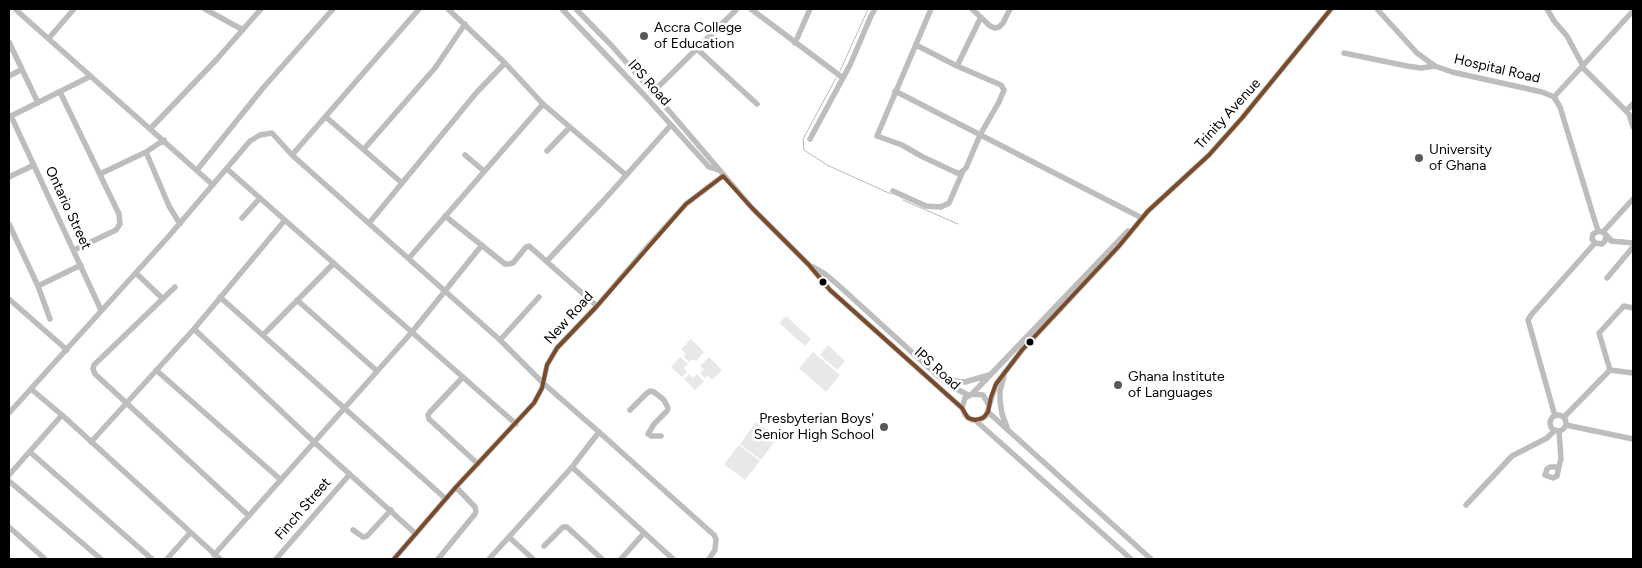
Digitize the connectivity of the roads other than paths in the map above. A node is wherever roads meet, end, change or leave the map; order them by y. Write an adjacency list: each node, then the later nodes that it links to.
1 (15, 9): 26 (street)
2 (74, 9): 26 (street)
3 (205, 9): 25 (street)
4 (261, 9): 25 (street)
5 (334, 9): 65 (street)
6 (419, 9): 50 (street)
7 (448, 9): 24 (street)
8 (562, 9): 51 (street, IPS Road)
9 (576, 9): 42 (street, IPS Road)
10 (736, 9): 30 (street)
11 (751, 9): 28 (street)
12 (810, 9): 28 (street)
13 (875, 9): 39 (street)
14 (931, 9): 29 (street)
15 (972, 9): 22 (street)
16 (1010, 9): 22 (street)
17 (1331, 9): 79 (street, Trinity Avenue)
18 (1377, 9): 34 (street, Hospital Road)
19 (1547, 9): 35 (street)
20 (1633, 11): 21 (street)
21 (1628, 16): 23 (street); 35 (street)
22 (981, 17): 33 (street)
23 (1633, 21)
24 (465, 24): 32 (street); 58 (street)
25 (243, 30): 54 (street)
26 (49, 38): 38 (street)
27 (9, 42): 36 (street)
28 (795, 43): 39 (street)
29 (916, 45): 33 (street); 40 (street)
30 (697, 49): 42 (street); 46 (street)
31 (1344, 53): 34 (street)
32 (504, 63): 45 (street); 72 (street)
33 (958, 66): 55 (street)
34 (1434, 66): 43 (street, Hospital Road)
35 (1583, 66): 43 (street); 48 (street)
36 (21, 70): 37 (street); 44 (street)
37 (9, 76)
38 (91, 76): 41 (street); 54 (street)
39 (843, 78): 56 (street)
40 (895, 91): 55 (street); 67 (street)
41 (60, 92): 44 (street); 69 (street)
42 (653, 92): 68 (street, IPS Road)
43 (1554, 97): 85 (street, Hospital Road)
44 (38, 103): 49 (street)
45 (543, 104): 52 (street); 66 (street)
46 (757, 104)
47 (1633, 104): 48 (street)
48 (1626, 111): 53 (street)
49 (10, 117): 63 (street, Ontario Street)
50 (326, 117): 58 (street); 61 (street)
51 (670, 125): 68 (street, IPS Road); 70 (street)
52 (570, 127): 60 (street); 70 (street)
53 (1633, 127)
54 (151, 128): 57 (street)
55 (980, 135): 67 (street); 79 (street)
56 (810, 139)
57 (164, 140): 59 (street); 65 (street)
58 (364, 150): 72 (street)
59 (146, 152): 69 (street); 83 (street)
60 (547, 152)
61 (292, 155): 64 (street); 81 (street)
62 (465, 155): 66 (street)
63 (34, 164): 71 (street); 90 (street, Ontario Street)
64 (227, 169): 73 (street); 75 (street)
65 (197, 170): 73 (street)
66 (484, 171): 77 (street)
67 (964, 171): 74 (street)
68 (721, 173): 95 (street, IPS Road); 106 (street, New Road)
69 (100, 174): 90 (street)
70 (626, 175): 92 (street)
71 (9, 177)
72 (402, 183): 81 (street)
73 (213, 184): 83 (street)
74 (894, 191)
75 (260, 198): 78 (street); 80 (street)
76 (1633, 199): 85 (street)
77 (445, 216): 88 (street); 91 (street)
78 (242, 218)
79 (1142, 218): 84 (street, Trinity Avenue)
80 (285, 220): 93 (street); 101 (street)
81 (370, 222): 91 (street)
82 (9, 224): 98 (street)
83 (180, 224): 96 (street)
84 (1134, 227): 118 (street, Trinity Avenue); 120 (street, Trinity Avenue)
85 (1600, 233): 86 (street, Hospital Road); 86 (street); 87 (street)
86 (1595, 243): 134 (street)
87 (1633, 243)
88 (482, 245): 92 (street); 100 (street)
89 (1633, 247): 97 (street)
90 (74, 250): 94 (street, Ontario Street)
91 (409, 258): 100 (street)
92 (547, 261): 106 (street)
93 (334, 263): 105 (street); 111 (street)
94 (80, 265): 98 (street); 108 (street, Ontario Street)
95 (809, 265): 121 (street, IPS Road); 129 (street, IPS Road)
96 (136, 272): 103 (street); 108 (street)
97 (1607, 278)
98 (38, 286): 109 (street)
99 (175, 287): 103 (street)
100 (445, 290): 111 (street); 113 (street)
101 (220, 297): 110 (street); 112 (street)
102 (539, 297): 113 (street)
103 (163, 298): 126 (street)
104 (9, 300): 114 (street)
105 (298, 300): 112 (street); 117 (street)
106 (597, 306): 123 (street, New Road)
107 (1633, 308): 116 (street)
108 (102, 310): 114 (street)
109 (50, 319)
110 (194, 328): 115 (street); 145 (street)
111 (412, 332): 117 (street); 122 (street)
112 (263, 335): 128 (street)
113 (500, 340): 123 (street)
114 (67, 350): 124 (street)
115 (156, 370): 126 (street); 152 (street)
116 (1610, 370): 119 (street); 135 (street)
117 (377, 371): 128 (street)
118 (1005, 371): 127 (street, Trinity Avenue); 140 (street)
119 (1633, 373)
120 (991, 374): 121 (street); 125 (street, Trinity Avenue)
121 (937, 375): 125 (street, IPS Road)
122 (463, 377): 137 (street); 147 (street)
123 (543, 383): 137 (street, New Road); 141 (street)
124 (30, 389): 132 (street); 133 (street)
125 (970, 394): 127 (street); 129 (street)
126 (126, 403): 144 (street); 158 (street)
127 (989, 405): 131 (street)
128 (344, 408): 145 (street); 155 (street)
129 (962, 408): 136 (street)
130 (630, 410): 142 (street)
131 (988, 412): 136 (street); 140 (street)
132 (9, 413)
133 (62, 415): 144 (street); 146 (street)
134 (1555, 416): 135 (street); 139 (street)
135 (1564, 417): 138 (street)
136 (976, 420): 181 (street)
137 (516, 424): 147 (street, New Road)
138 (1566, 425): 139 (street); 143 (street)
139 (1557, 430): 149 (street); 156 (street)
140 (1009, 431): 182 (street)
141 (599, 432): 148 (street); 180 (street)
142 (661, 436)
143 (1633, 439)
144 (91, 442): 161 (street)
145 (314, 442): 150 (street); 152 (street)
146 (30, 452): 151 (street); 169 (street)
147 (478, 464): 154 (street, New Road)
148 (572, 467): 162 (street); 164 (street)
149 (1559, 468)
150 (350, 474): 157 (street); 172 (street, Finch Street)
151 (9, 475)
152 (281, 480): 158 (street)
153 (9, 481): 168 (street)
154 (456, 487): 155 (street, New Road); 174 (street)
155 (446, 499): 163 (street, New Road)
156 (1466, 505)
157 (391, 510): 160 (street); 163 (street)
158 (249, 516): 166 (street)
159 (9, 528): 167 (street)
160 (353, 530)
161 (190, 532): 166 (street); 170 (street)
162 (644, 533): 178 (street); 179 (street)
163 (416, 534): 173 (street, New Road)
164 (509, 537): 175 (street); 176 (street)
165 (544, 546): 177 (street)
166 (214, 555): 171 (street)
167 (45, 559)
168 (101, 559)
169 (152, 559)
170 (167, 559)
171 (220, 559)
172 (276, 559)
173 (394, 559)
174 (438, 559)
175 (488, 559)
176 (532, 559)
177 (602, 559)
178 (621, 559)
179 (673, 559)
180 (709, 559)
181 (1131, 559)
182 (1151, 559)

